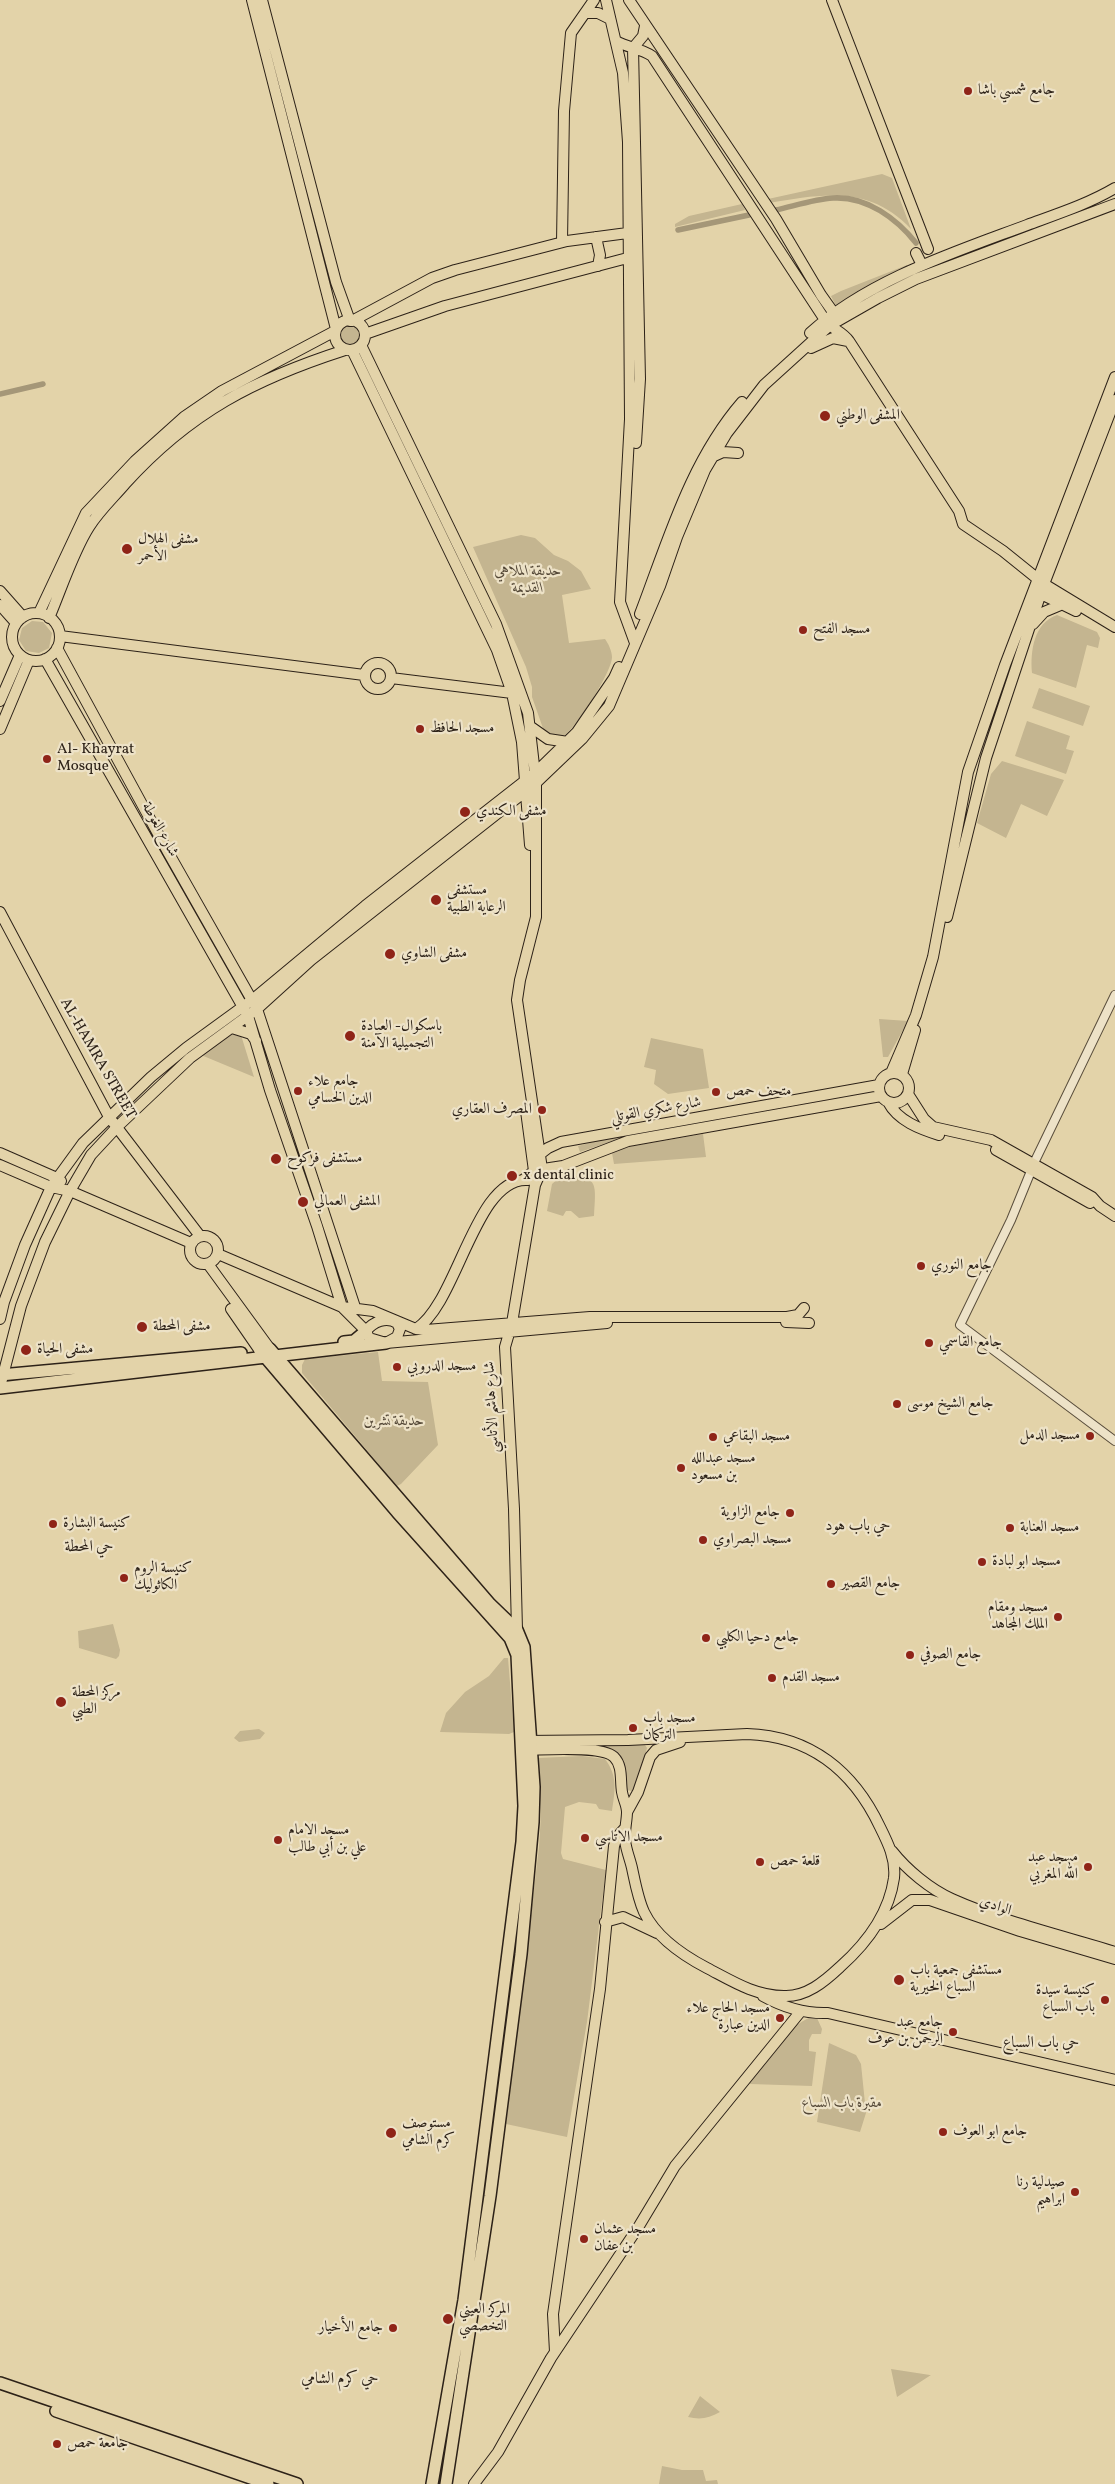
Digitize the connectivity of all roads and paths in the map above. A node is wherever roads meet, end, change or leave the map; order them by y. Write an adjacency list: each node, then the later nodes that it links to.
1 (252, 0): 22 (main road)
2 (262, 0): 24 (main road)
3 (594, 0): 7 (main road)
4 (606, 0): 8 (main road)
5 (629, 0): 9 (main road)
6 (832, 0): 17 (main road)
7 (585, 13): 8 (main road); 16 (main road)
8 (610, 19): 10 (main road)
9 (645, 26): 11 (main road); 23 (main road)
10 (616, 41): 11 (main road); 14 (main road)
11 (633, 48): 14 (main road); 25 (main road)
12 (1115, 188): 21 (main road)
13 (1115, 204): 23 (main road)
14 (633, 233): 15 (main road); 19 (main road)
15 (596, 237): 16 (main road); 20 (main road)
16 (562, 242): 24 (main road)
17 (928, 249)
18 (916, 253): 21 (main road)
19 (633, 257): 20 (main road); 50 (main road)
20 (598, 266): 26 (main road)
21 (922, 266): 23 (main road)
22 (331, 310): 27 (main road); 30 (main road)
23 (837, 317): 25 (main road); 28 (main road)
24 (351, 321): 27 (main road); 29 (main road)
25 (827, 323): 28 (main road); 34 (main road); 50 (main road)
26 (382, 328): 29 (main road); 33 (main road)
27 (336, 330): 30 (main road); 32 (main road)
28 (840, 331): 31 (main road)
29 (364, 334): 32 (main road)
30 (322, 338): 43 (main road)
31 (848, 341): 34 (main road); 39 (main road)
32 (353, 348): 33 (main road); 44 (main road); 56 (main road)
33 (367, 356): 58 (main road)
34 (790, 359): 37 (main road)
35 (1115, 377): 36 (main road)
36 (1113, 396): 39 (main road)
37 (727, 433): 38 (main road); 38 (main road)
38 (712, 457): 50 (main road)
39 (1039, 587): 41 (main road); 46 (main road); 47 (main road); 67 (main road)
40 (0, 591): 45 (main road)
41 (1063, 604): 47 (main road); 48 (main road)
42 (0, 605): 45 (main road)
43 (39, 613): 44 (main road); 45 (main road)
44 (49, 618): 49 (main road)
45 (20, 620): 52 (main road)
46 (1115, 627)
47 (1030, 629): 68 (main road)
48 (1115, 635)
49 (60, 636): 51 (main road); 54 (main road)
50 (634, 636): 60 (main road); 61 (main road)
51 (57, 648): 53 (main road); 64 (main road)
52 (25, 657): 53 (main road); 57 (main road); 59 (main road)
53 (46, 659): 64 (main road, شارع الغوطة)
54 (364, 675): 55 (main road); 55 (main road)
55 (391, 678): 56 (main road)
56 (512, 693): 61 (main road)
57 (0, 700)
58 (531, 727): 60 (main road); 61 (main road)
59 (0, 729)
60 (568, 742): 61 (main road)
61 (531, 782): 64 (main road); 78 (main road)
62 (0, 912): 72 (main road, AL-HAMRA STREET)
63 (1115, 995): 79 (street)
64 (250, 1008): 65 (main road); 66 (main road); 72 (main road); 91 (main road)
65 (232, 1028): 66 (main road); 74 (main road)
66 (258, 1043): 90 (main road)
67 (891, 1073): 68 (main road); 69 (main road)
68 (902, 1074): 70 (main road)
69 (883, 1094): 70 (main road); 73 (main road); 75 (main road, شارع شكري القوتلي); 78 (main road, شارع شكري القوتلي)
70 (908, 1094): 71 (main road)
71 (918, 1110): 73 (main road); 79 (main road)
72 (109, 1117): 74 (main road, AL-HAMRA STREET); 80 (main road)
73 (901, 1118): 79 (main road)
74 (117, 1127): 84 (main road); 86 (main road, AL-HAMRA STREET)
75 (548, 1148): 78 (main road, شارع شكري القوتلي); 78 (main road)
76 (0, 1153): 80 (main road)
77 (0, 1165): 83 (main road)
78 (540, 1165): 81 (main road); 82 (main road, شارع هاشم الأتاسي)
79 (1033, 1167): 85 (main road); 103 (street)
80 (57, 1178): 83 (main road); 84 (main road)
81 (523, 1180): 82 (main road); 97 (main road)
82 (535, 1185): 96 (main road, شارع هاشم الأتاسي)
83 (51, 1187): 84 (main road); 93 (main road)
84 (70, 1191): 87 (main road); 101 (main road)
85 (1115, 1216)
86 (200, 1236): 87 (main road); 88 (main road)
87 (191, 1243): 89 (main road)
88 (218, 1254): 89 (main road); 90 (main road)
89 (204, 1264): 100 (main road)
90 (342, 1307): 91 (main road); 98 (main road)
91 (355, 1307): 94 (main road)
92 (804, 1308): 96 (main road)
93 (0, 1319)
94 (393, 1320): 97 (main road); 98 (main road); 99 (main road)
95 (809, 1323): 96 (main road)
96 (510, 1327): 97 (main road); 99 (main road); 104 (main road, شارع هاشم الأتاسي)
97 (416, 1329)
98 (366, 1331): 99 (main road); 100 (highway)
99 (386, 1343): 100 (highway)
100 (268, 1353): 101 (highway); 102 (highway); 104 (highway)
101 (2, 1375): 102 (main road)
102 (0, 1387)
103 (1115, 1441)
104 (514, 1634): 107 (highway)
105 (691, 1738): 106 (main road); 108 (main road); 111 (main road)
106 (653, 1739): 107 (main road); 108 (main road)
107 (526, 1745): 109 (main road); 125 (highway); 126 (highway)
108 (650, 1757): 109 (main road)
109 (627, 1812): 110 (main road)
110 (625, 1828): 112 (main road); 114 (main road)
111 (892, 1851): 113 (main road); 115 (main road, الوادي)
112 (605, 1922): 114 (main road); 120 (main road)
113 (875, 1930): 116 (main road, الوادي); 117 (main road)
114 (662, 1935): 117 (main road)
115 (1115, 1952)
116 (1115, 1959)
117 (755, 1993): 118 (main road)
118 (800, 2010): 119 (main road); 120 (main road)
119 (1115, 2080)
120 (555, 2352): 127 (main road)
121 (0, 2383): 124 (highway)
122 (0, 2391): 123 (highway)
123 (268, 2484)
124 (297, 2484)
125 (432, 2484)
126 (446, 2484)
127 (474, 2484)

